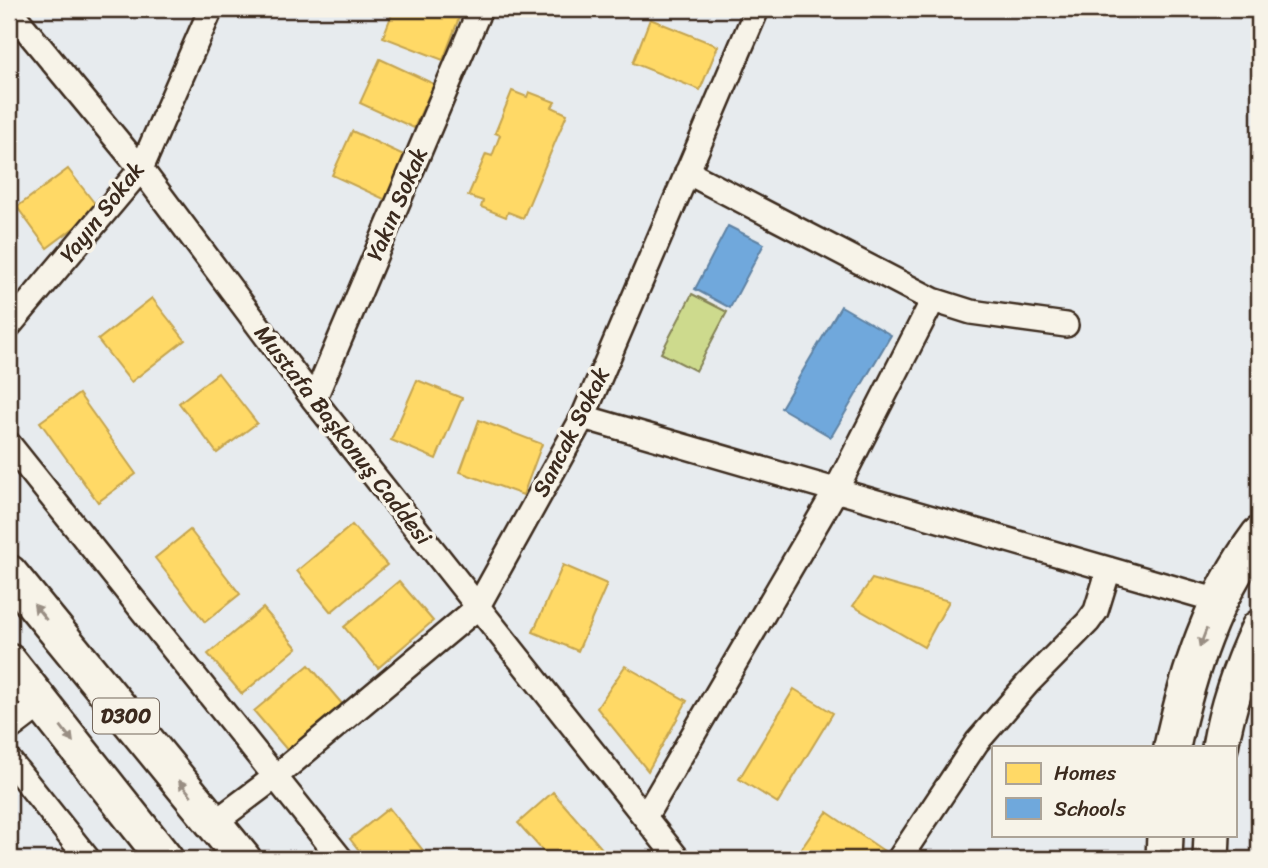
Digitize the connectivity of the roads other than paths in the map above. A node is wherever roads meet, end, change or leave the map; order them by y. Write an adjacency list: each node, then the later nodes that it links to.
1 (9, 9): 5 (street, Mustafa Başkonuş Caddesi)
2 (211, 9): 5 (street, Yayın Sokak)
3 (480, 9): 10 (street, Yakın Sokak)
4 (757, 9): 6 (street, Sancak Sokak)
5 (141, 169): 9 (street, Yayın Sokak); 10 (street, Mustafa Başkonuş Caddesi)
6 (687, 172): 7 (street); 11 (street, Sancak Sokak)
7 (933, 300): 8 (street); 13 (street)
8 (1066, 325)
9 (9, 326)
10 (314, 400): 18 (street, Mustafa Başkonuş Caddesi)
11 (583, 418): 13 (street); 18 (street, Sancak Sokak)
12 (9, 444): 26 (street)
13 (836, 490): 15 (street); 27 (street)
14 (1259, 535): 17 (highway)
15 (1109, 569): 17 (street); 36 (street)
16 (9, 573): 28 (highway, D300, one-way to 16)
17 (1219, 601): 23 (highway, one-way to 23)
18 (477, 608): 26 (street, Sancak Sokak); 27 (street, Mustafa Başkonuş Caddesi)
19 (1259, 628): 24 (highway)
20 (9, 662): 21 (highway, D300)
21 (43, 703): 22 (street); 32 (highway, D300, one-way to 32)
22 (9, 729)
23 (1172, 746)
24 (1220, 746)
25 (9, 760): 31 (street)
26 (275, 777): 28 (street, Sancak Sokak); 34 (street)
27 (645, 817): 35 (street, Mustafa Başkonuş Caddesi)
28 (214, 823): 33 (highway, D300)
29 (1165, 836): 37 (highway)
30 (1212, 836): 38 (highway)
31 (88, 859)
32 (165, 859)
33 (243, 859)
34 (341, 859)
35 (678, 859)
36 (899, 859)
37 (1164, 859)
38 (1210, 859)

